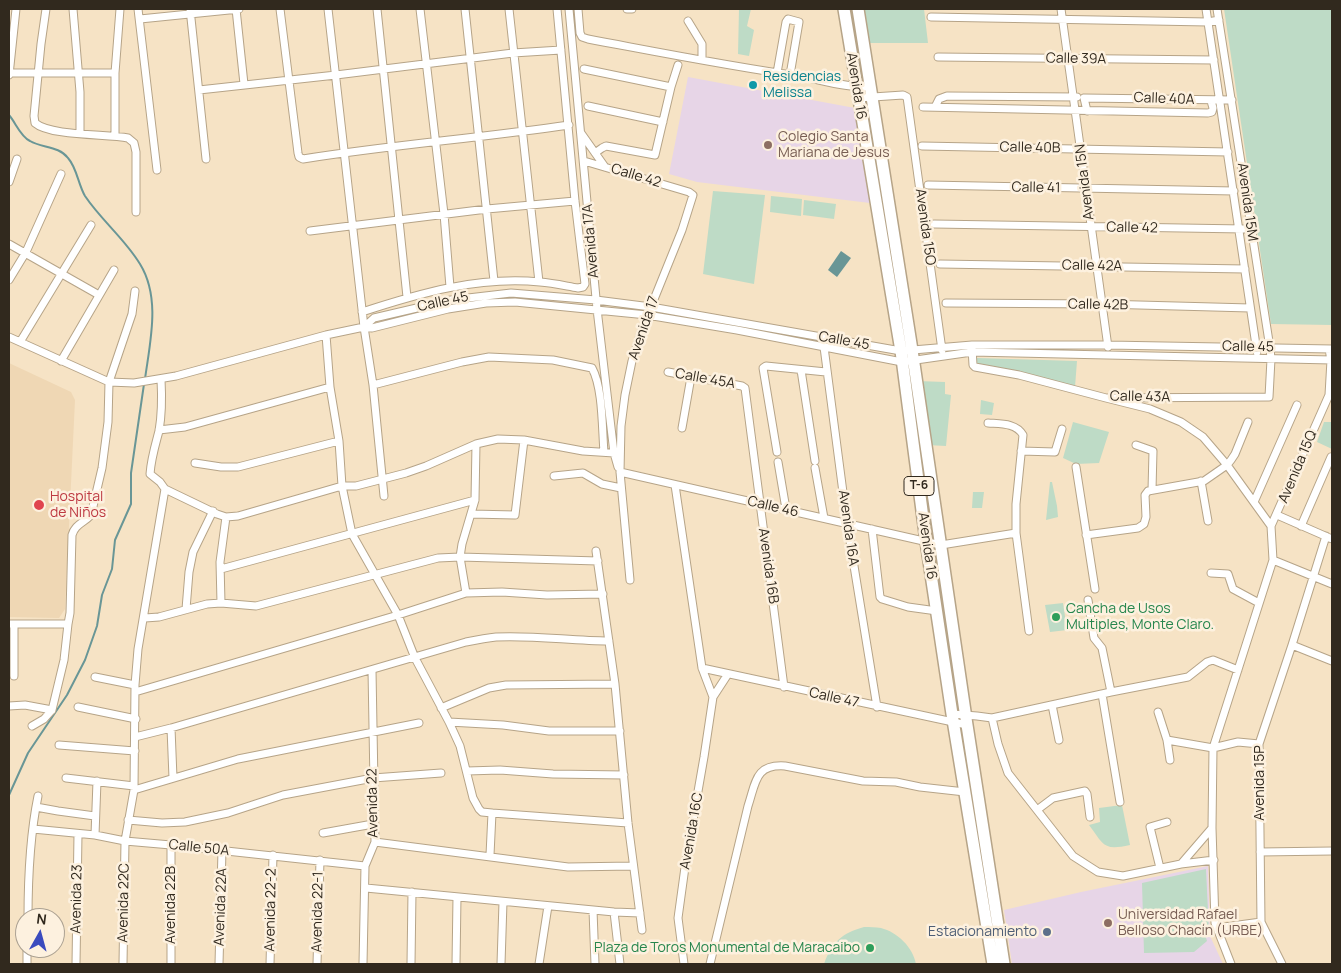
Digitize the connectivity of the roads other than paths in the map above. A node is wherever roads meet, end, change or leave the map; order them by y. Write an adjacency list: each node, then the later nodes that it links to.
1 (16, 9): 32 (street)
2 (46, 9): 44 (street)
3 (74, 9): 45 (street)
4 (120, 9): 46 (street)
5 (138, 9): 26 (street)
6 (237, 9): 23 (street); 52 (street)
7 (280, 9): 51 (street)
8 (328, 9): 49 (street)
9 (377, 9): 42 (street)
10 (420, 9): 40 (street)
11 (465, 9): 36 (street)
12 (509, 9): 34 (street)
13 (556, 9): 33 (street)
14 (569, 9): 73 (street, Avenida 17A)
15 (578, 9): 38 (street)
16 (628, 9): 17 (street)
17 (632, 9)
18 (844, 9): 55 (highway, Avenida 16 / T-6)
19 (858, 9): 56 (highway, Avenida 16 / T-6)
20 (1061, 9): 25 (street, Avenida 15N)
21 (1206, 9): 29 (street, Avenida 15M)
22 (1218, 9): 27 (street, Avenida 15M)
23 (190, 11): 26 (street); 54 (street)
24 (931, 17): 25 (street)
25 (1062, 19): 29 (street); 37 (street, Avenida 15N)
26 (140, 20): 87 (street)
27 (1219, 20): 29 (street); 60 (street, Avenida 15M)
28 (688, 21): 38 (street)
29 (1208, 22): 39 (street, Avenida 15M)
30 (782, 41): 31 (street); 31 (street); 47 (street)
31 (795, 44): 50 (street)
32 (10, 50): 48 (street)
33 (561, 50): 34 (street); 70 (street)
34 (513, 54): 36 (street); 71 (street)
35 (938, 57): 37 (street, Calle 39A)
36 (471, 59): 40 (street); 75 (street)
37 (1069, 59): 39 (street, Calle 39A); 57 (street, Avenida 15N)
38 (702, 60): 47 (street)
39 (1214, 60): 62 (street, Avenida 15M)
40 (426, 64): 42 (street); 76 (street)
41 (678, 65): 53 (street)
42 (383, 68): 49 (street); 77 (street)
43 (584, 69): 53 (street)
44 (39, 73): 45 (street); 48 (street); 72 (street)
45 (78, 73): 46 (street); 72 (street)
46 (115, 73): 74 (street)
47 (777, 73): 50 (street)
48 (9, 74)
49 (336, 75): 51 (street); 80 (street)
50 (790, 75): 55 (street)
51 (287, 80): 52 (street); 80 (street)
52 (244, 84): 54 (street)
53 (671, 87): 69 (street)
54 (199, 90): 83 (street)
55 (857, 92): 56 (street); 141 (highway, Avenida 16 / T-6)
56 (871, 92): 135 (street, Avenida 15O); 141 (highway, Avenida 16 / T-6)
57 (1073, 96): 58 (street, Calle 40A); 59 (street, Calle 40A); 67 (street, Avenida 15N)
58 (1001, 97): 64 (street, Calle 40A); 66 (street)
59 (1084, 98): 61 (street, Calle 40A); 68 (street)
60 (1232, 100): 62 (street); 104 (street, Avenida 15M)
61 (1211, 101): 62 (street); 68 (street, Calle 40A)
62 (1220, 101): 81 (street, Avenida 15M)
63 (588, 106): 69 (street)
64 (935, 106): 65 (street, Calle 40A); 66 (street, Calle 40A)
65 (923, 107)
66 (1001, 108): 67 (street, Calle 40A)
67 (1076, 110): 68 (street, Calle 40A); 79 (street, Avenida 15N)
68 (1087, 111)
69 (663, 122): 82 (street)
70 (569, 126): 71 (street); 94 (street)
71 (521, 132): 75 (street); 95 (street)
72 (80, 133): 74 (street)
73 (581, 133): 82 (street); 85 (street, Avenida 17A)
74 (115, 136): 97 (street)
75 (478, 137): 76 (street); 96 (street)
76 (435, 142): 77 (street); 98 (street)
77 (392, 145): 80 (street); 99 (street)
78 (922, 146): 79 (street, Calle 40B)
79 (1081, 149): 81 (street, Calle 40B); 91 (street, Avenida 15N)
80 (344, 152): 102 (street)
81 (1228, 152): 92 (street, Avenida 15M)
82 (595, 153): 86 (street)
83 (206, 158)
84 (17, 159): 89 (street)
85 (584, 160): 86 (street, Calle 42); 121 (street, Avenida 17A)
86 (605, 166): 93 (street, Calle 42)
87 (157, 170)
88 (61, 174): 108 (street)
89 (9, 182)
90 (928, 186): 91 (street, Calle 41)
91 (1087, 188): 92 (street, Calle 41); 103 (street, Avenida 15N)
92 (1234, 191): 105 (street, Avenida 15M)
93 (689, 192): 124 (street, Avenida 17)
94 (575, 201): 95 (street); 116 (street)
95 (530, 205): 96 (street); 116 (street)
96 (487, 209): 98 (street); 115 (street)
97 (136, 212)
98 (444, 214): 99 (street); 117 (street)
99 (399, 220): 102 (street); 120 (street)
100 (934, 224): 103 (street, Calle 42)
101 (91, 225): 113 (street)
102 (353, 225): 106 (street); 127 (street)
103 (1090, 227): 105 (street, Calle 42); 110 (street, Avenida 15N)
104 (1250, 228): 105 (street, Calle 42); 138 (street, Avenida 15M)
105 (1240, 230): 111 (street, Avenida 15M)
106 (310, 231)
107 (9, 244): 108 (street)
108 (26, 252): 113 (street); 114 (street)
109 (940, 264): 110 (street, Calle 42A)
110 (1096, 266): 111 (street, Calle 42A); 123 (street, Avenida 15N)
111 (1245, 269): 125 (street, Avenida 15M)
112 (114, 270): 119 (street)
113 (62, 273): 119 (street); 132 (street)
114 (9, 280)
115 (494, 282): 116 (street); 117 (street)
116 (539, 282)
117 (450, 287): 120 (street)
118 (135, 291): 152 (street)
119 (100, 295): 146 (street)
120 (407, 297): 127 (street)
121 (596, 300): 124 (street, Calle 45); 126 (street, Avenida 17A); 129 (street, Calle 45)
122 (946, 303): 123 (street, Calle 42B)
123 (1102, 304): 125 (street, Calle 42B); 133 (street, Avenida 15N)
124 (651, 307): 128 (street, Avenida 17); 141 (street, Calle 45)
125 (1250, 308): 137 (street, Avenida 15M)
126 (597, 309): 128 (street, Calle 45); 129 (street, Calle 45); 171 (street, Avenida 17A)
127 (362, 312): 129 (street)
128 (647, 315): 134 (street, Calle 45); 177 (street, Avenida 17)
129 (364, 327): 130 (street, Calle 45); 153 (street)
130 (326, 335): 151 (street, Calle 45); 155 (street)
131 (9, 337): 132 (street, Calle 45)
132 (20, 342): 146 (street, Calle 45)
133 (1108, 345): 136 (street, Calle 45); 137 (street, Calle 45); 140 (street, Avenida 15N)
134 (824, 347): 141 (street, Calle 45); 149 (street, Avenida 16A)
135 (942, 347): 136 (street, Calle 45); 141 (street, Calle 45); 142 (street, Avenida 15O)
136 (972, 348): 140 (street, Calle 45); 142 (street, Calle 45); 157 (street, Calle 43A)
137 (1256, 348): 138 (street, Calle 45); 143 (street, Avenida 15M)
138 (1270, 348): 139 (street, Calle 45); 144 (street, Avenida 15M)
139 (1331, 349): 145 (street, Avenida 15Q)
140 (1109, 354): 143 (street, Calle 45)
141 (907, 356): 142 (street, Calle 45); 205 (highway, Avenida 16 / T-6); 206 (highway, Avenida 16 / T-6)
142 (943, 356)
143 (1258, 358): 144 (street, Calle 45)
144 (1271, 358): 145 (street, Calle 45); 156 (street, Avenida 15M)
145 (1332, 360): 193 (street, Avenida 15Q)
146 (61, 361): 152 (street, Calle 45)
147 (801, 370): 149 (street); 170 (street); 195 (street)
148 (668, 372): 150 (street, Calle 45A)
149 (826, 372): 197 (street, Avenida 16A)
150 (690, 376): 154 (street, Calle 45A); 161 (street)
151 (161, 379): 152 (street, Calle 45); 163 (street)
152 (109, 382): 228 (street)
153 (374, 385): 169 (street); 179 (street)
154 (742, 386): 189 (street, Avenida 16B)
155 (330, 387): 163 (street); 165 (street)
156 (1270, 395): 157 (street, Calle 43A)
157 (1106, 398): 175 (street)
158 (1297, 405): 188 (street)
159 (988, 422): 168 (street)
160 (1248, 422): 175 (street)
161 (682, 428)
162 (1062, 429): 168 (street)
163 (159, 430): 184 (street)
164 (524, 440): 166 (street); 169 (street); 192 (street)
165 (338, 441): 174 (street); 182 (street)
166 (476, 444): 179 (street); 187 (street)
167 (1136, 444): 185 (street)
168 (1022, 451): 201 (street)
169 (604, 452): 171 (street)
170 (777, 452)
171 (614, 453): 177 (street, Avenida 17A)
172 (1331, 457): 199 (street)
173 (778, 462): 190 (street)
174 (195, 464)
175 (1227, 465): 180 (street); 188 (street)
176 (1076, 467): 203 (street)
177 (620, 472): 181 (street, Calle 46); 183 (street)
178 (554, 476): 183 (street)
179 (382, 478): 182 (street); 186 (street)
180 (1201, 481): 185 (street); 196 (street)
181 (675, 485): 189 (street, Calle 46); 234 (street)
182 (342, 486): 194 (street); 202 (street)
183 (621, 488): 215 (street)
184 (165, 489): 191 (street); 226 (street, Avenida 22C)
185 (1152, 490): 203 (street)
186 (384, 496)
187 (475, 500): 192 (street); 202 (street)
188 (1254, 502): 198 (street)
189 (760, 504): 190 (street, Calle 46); 241 (street, Avenida 16B)
190 (786, 510): 195 (street, Calle 46)
191 (213, 511): 194 (street); 223 (street)
192 (471, 514): 208 (street)
193 (1277, 515): 198 (street, Avenida 15Q); 199 (street)
194 (226, 517): 211 (street)
195 (824, 518): 197 (street, Calle 46)
196 (1208, 522)
197 (846, 523): 200 (street, Calle 46); 249 (street, Avenida 16A)
198 (1271, 526): 209 (street)
199 (1301, 526): 204 (street)
200 (872, 529): 205 (street, Calle 46); 224 (street)
201 (1016, 533): 206 (street); 229 (street)
202 (352, 534): 211 (street); 213 (street)
203 (1086, 535): 217 (street)
204 (1329, 538): 214 (street, Avenida 15P)
205 (926, 541): 206 (street, Calle 46); 224 (highway, Avenida 16 / T-6)
206 (941, 545): 256 (highway, Avenida 16 / T-6)
207 (596, 551): 210 (street)
208 (460, 557): 210 (street); 213 (street); 218 (street)
209 (1273, 560): 214 (street); 222 (street)
210 (598, 561): 219 (street)
211 (221, 569): 221 (street)
212 (1211, 573): 222 (street)
213 (377, 575): 221 (street); 225 (street)
214 (1313, 576): 216 (street); 231 (street, Avenida 15P)
215 (630, 580)
216 (1332, 584)
217 (1095, 590)
218 (466, 593): 219 (street); 225 (street)
219 (603, 594): 230 (street)
220 (1088, 600): 243 (street)
221 (221, 603): 223 (street)
222 (1259, 603): 236 (street)
223 (186, 609): 226 (street)
224 (937, 611): 255 (highway, Avenida 16 / T-6)
225 (398, 615): 232 (street); 242 (street)
226 (145, 618): 242 (street, Avenida 22C)
227 (11, 624): 228 (street); 238 (street)
228 (68, 624): 251 (street)
229 (1029, 631)
230 (609, 641): 232 (street); 240 (street)
231 (1292, 645): 233 (street); 266 (street, Avenida 15P)
232 (415, 658): 235 (street); 250 (street)
233 (1332, 661)
234 (702, 668): 237 (street, Calle 47); 245 (street)
235 (372, 670): 260 (street); 262 (street, Avenida 22)
236 (1238, 670): 243 (street, Calle 47); 268 (street)
237 (728, 674): 241 (street, Calle 47); 245 (street)
238 (14, 676)
239 (95, 677): 242 (street)
240 (615, 684): 250 (street); 261 (street)
241 (784, 687): 249 (street, Calle 47)
242 (135, 688): 254 (street, Avenida 22C)
243 (1111, 692): 244 (street, Calle 47)
244 (1102, 694): 246 (street, Calle 47); 281 (street)
245 (713, 698): 335 (street, Avenida 16C)
246 (1052, 705): 253 (street, Calle 47); 264 (street)
247 (9, 706): 251 (street)
248 (78, 707): 254 (street)
249 (877, 707): 255 (street, Calle 47)
250 (441, 708): 257 (street)
251 (52, 710): 259 (street)
252 (1158, 712): 265 (street)
253 (992, 718): 256 (street, Calle 47); 283 (street)
254 (136, 719): 263 (street, Avenida 22C)
255 (953, 719): 256 (street, Calle 47); 279 (highway, Avenida 16 / T-6)
256 (967, 720): 338 (highway, Avenida 16 / T-6)
257 (449, 722): 261 (street); 271 (street)
258 (419, 723): 262 (street)
259 (32, 726)
260 (171, 728): 263 (street); 275 (street)
261 (620, 731): 273 (street)
262 (372, 733): 275 (street); 276 (street, Avenida 22)
263 (135, 737): 269 (street, Avenida 22C)
264 (1059, 740)
265 (1167, 740): 268 (street); 270 (street)
266 (1258, 744): 268 (street); 301 (street, Avenida 15P)
267 (59, 745): 269 (street)
268 (1213, 748): 291 (street)
269 (135, 751): 278 (street, Avenida 22C)
270 (1170, 760)
271 (467, 771): 273 (street); 284 (street)
272 (441, 773): 276 (street)
273 (624, 775): 289 (street)
274 (66, 778): 277 (street)
275 (173, 778): 278 (street)
276 (373, 778): 287 (street); 290 (street, Avenida 22)
277 (97, 781): 278 (street); 285 (street)
278 (134, 788): 287 (street, Avenida 22C)
279 (965, 792): 336 (street); 337 (highway, Avenida 16 / T-6)
280 (38, 796): 282 (street)
281 (1120, 802)
282 (36, 806): 285 (street); 292 (street)
283 (1037, 810): 286 (street); 309 (street)
284 (492, 813): 289 (street); 303 (street)
285 (94, 816): 295 (street)
286 (1090, 817)
287 (128, 820): 296 (street, Avenida 22C)
288 (1168, 822): 309 (street)
289 (628, 823): 308 (street)
290 (373, 824): 293 (street); 297 (street, Avenida 22)
291 (1212, 828): 305 (street); 306 (street)
292 (33, 829): 294 (street, Calle 50A); 315 (street)
293 (323, 833)
294 (78, 834): 295 (street, Calle 50A); 322 (street, Avenida 23)
295 (95, 835): 296 (street, Calle 50A)
296 (125, 841): 298 (street, Calle 50A); 323 (street, Avenida 22C)
297 (375, 842): 303 (street); 307 (street, Avenida 22)
298 (171, 845): 299 (street, Calle 50A); 324 (street, Avenida 22B)
299 (222, 850): 302 (street, Calle 50A); 325 (street, Avenida 22A)
300 (1332, 851): 301 (street)
301 (1260, 852): 319 (street, Avenida 15P)
302 (272, 855): 304 (street, Calle 50A); 326 (street, Avenida 22-2)
303 (490, 856): 308 (street)
304 (320, 860): 307 (street, Calle 50A); 327 (street, Avenida 22-1)
305 (1214, 860): 306 (street); 320 (street)
306 (1181, 864): 309 (street)
307 (365, 866): 310 (street, Avenida 22)
308 (633, 866): 318 (street)
309 (1160, 868)
310 (366, 888): 311 (street); 328 (street, Avenida 22)
311 (412, 892): 312 (street); 329 (street)
312 (457, 897): 313 (street); 330 (street)
313 (503, 902): 314 (street); 331 (street)
314 (548, 906): 316 (street); 332 (street)
315 (28, 908)
316 (593, 910): 317 (street); 333 (street)
317 (614, 912): 318 (street); 334 (street)
318 (640, 913): 321 (street)
319 (1261, 922): 320 (street); 340 (street, Avenida 15P)
320 (1217, 928): 339 (street)
321 (642, 930)
322 (76, 964)
323 (122, 964)
324 (171, 964)
325 (220, 964)
326 (270, 964)
327 (317, 964)
328 (363, 964)
329 (411, 964)
330 (456, 964)
331 (501, 964)
332 (539, 964)
333 (595, 964)
334 (620, 964)
335 (684, 964)
336 (710, 964)
337 (993, 964)
338 (1004, 964)
339 (1231, 964)
340 (1282, 964)

